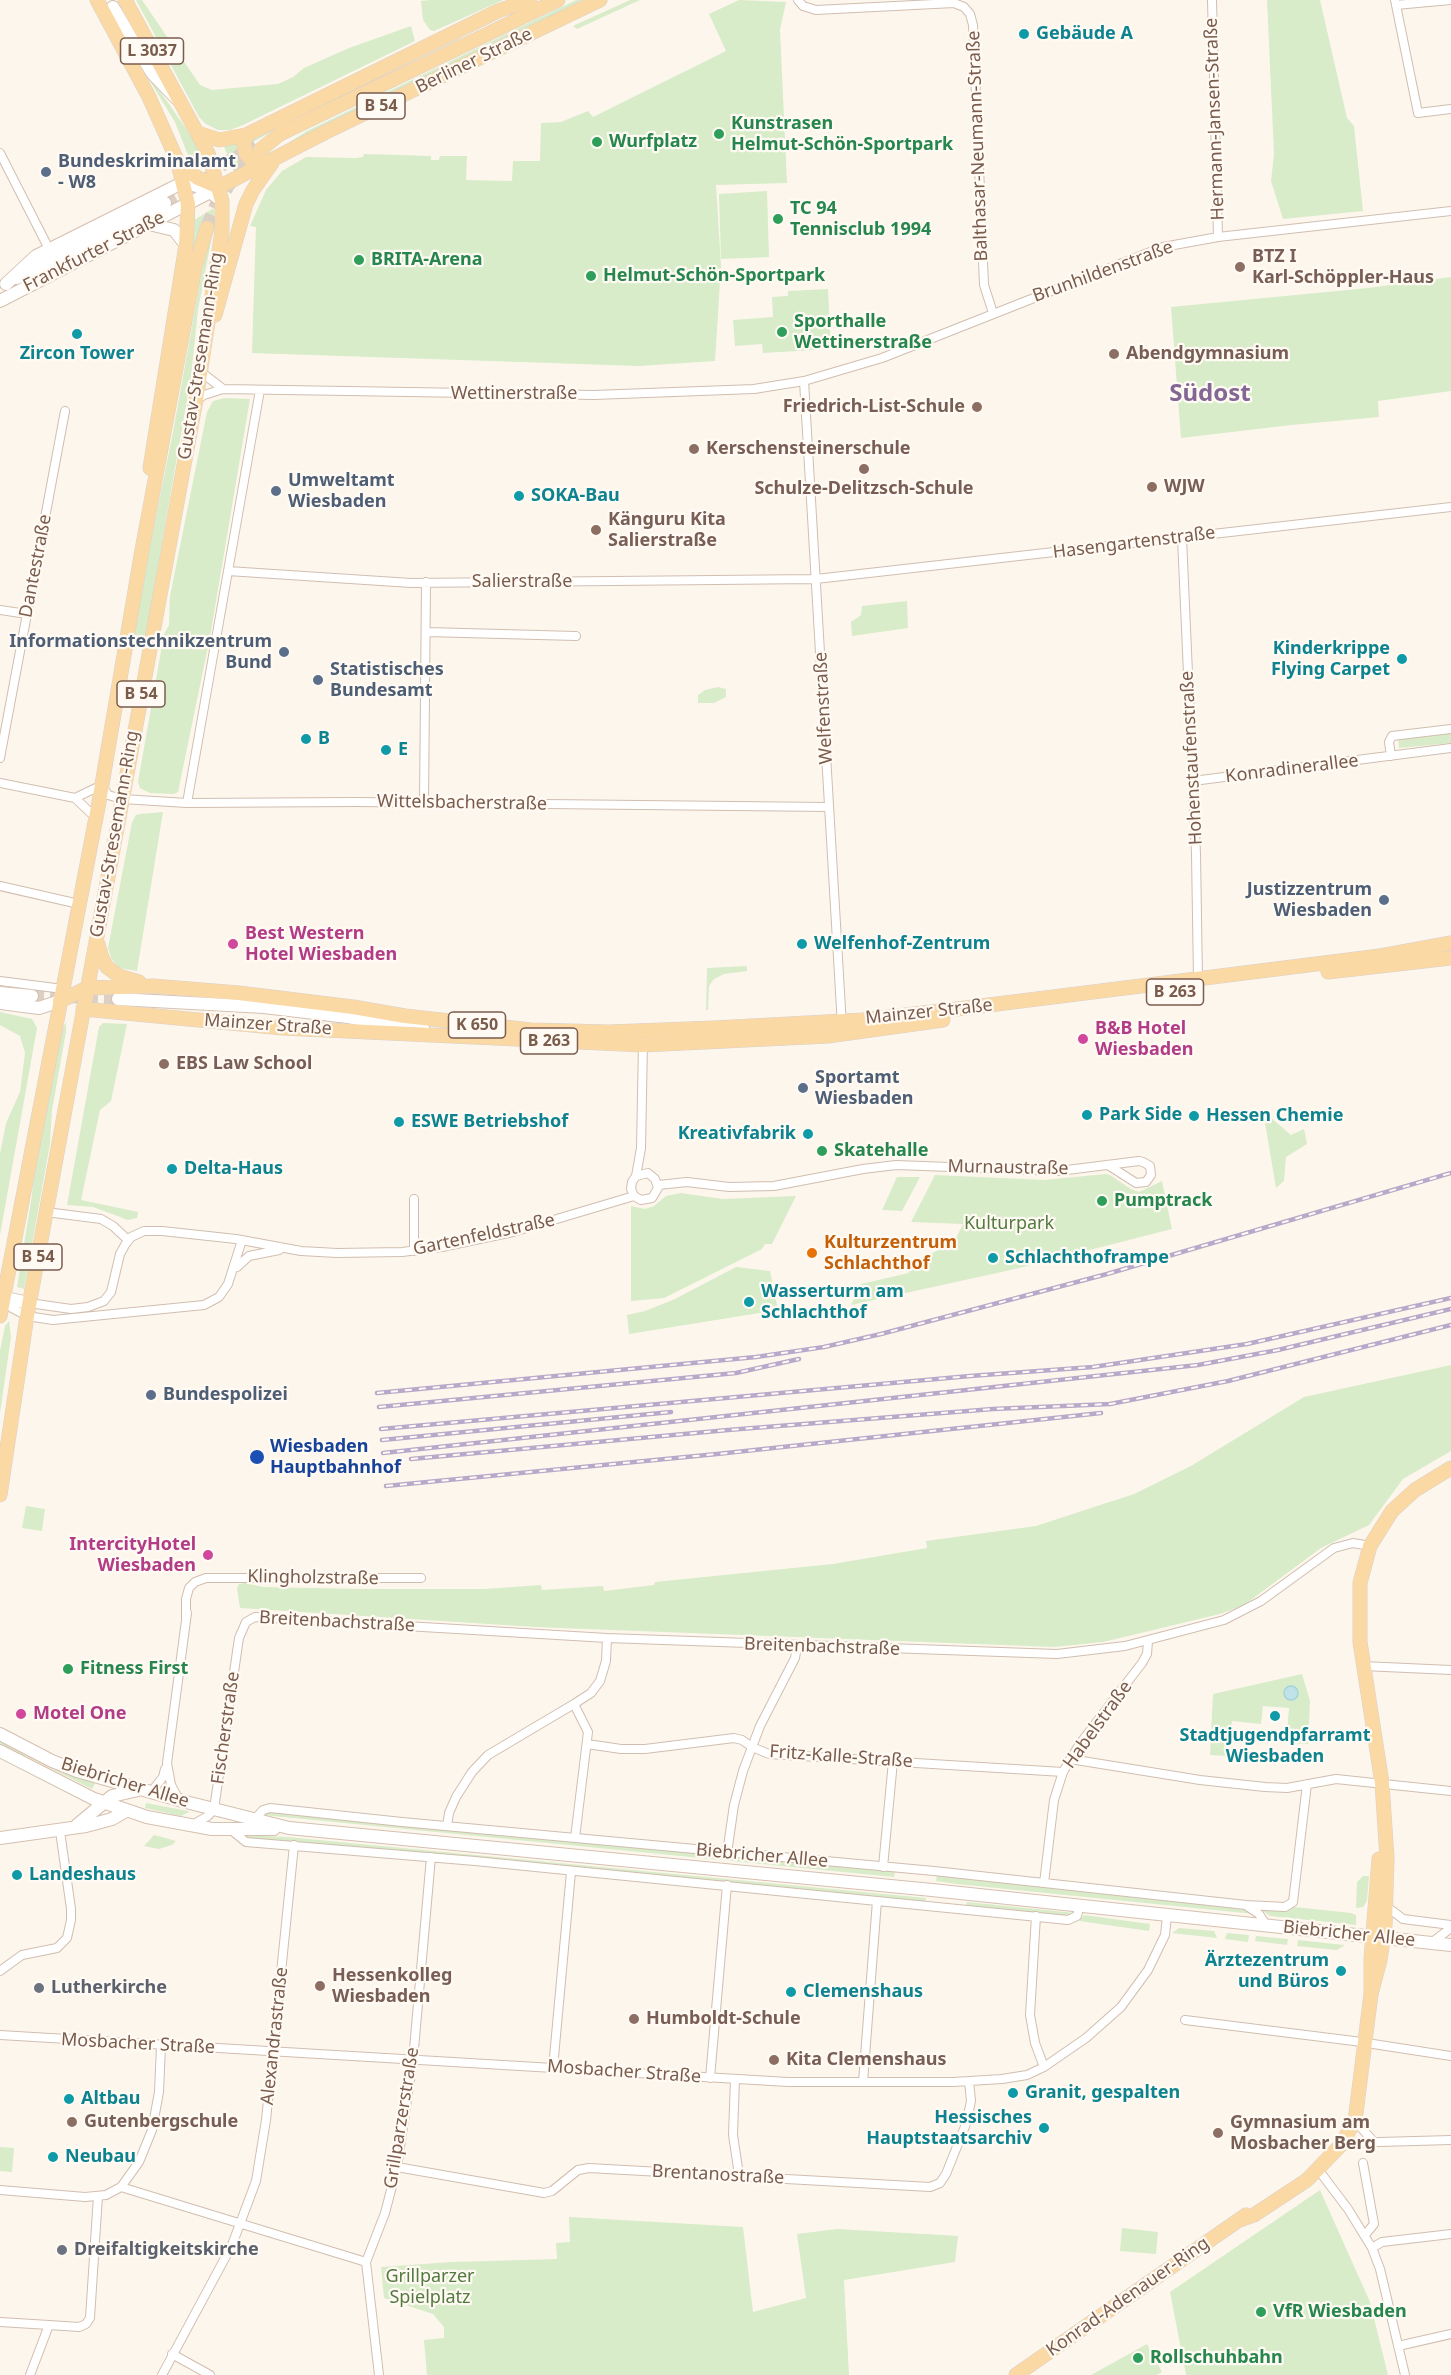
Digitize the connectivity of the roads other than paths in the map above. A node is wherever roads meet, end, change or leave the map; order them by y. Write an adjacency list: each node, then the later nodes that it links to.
1 (97, 0): 16 (main road, L 3037)
2 (530, 0): 12 (main road)
3 (558, 0): 13 (main road, Berliner Straße / B 54)
4 (600, 0): 15 (main road, Berliner Straße / B 54)
5 (798, 0): 30 (street, Balthasar-Neumann-Straße)
6 (1212, 0): 25 (street, Hermann-Jansen-Straße)
7 (1451, 0): 8 (street)
8 (1395, 3): 10 (street)
9 (119, 4): 11 (main road, L 3037)
10 (1451, 109)
11 (198, 133): 12 (main road); 19 (main road, L 3037)
12 (246, 135): 17 (main road)
13 (258, 148)
14 (0, 153): 27 (street)
15 (280, 156): 17 (main road, Berliner Straße); 31 (main road, B 54)
16 (179, 164): 18 (main road, L 3037); 19 (main road)
17 (262, 165): 19 (main road, Berliner Straße)
18 (184, 182): 19 (main road); 21 (main road, Gustav-Stresemann-Ring); 27 (main road)
19 (215, 190): 21 (main road, Frankfurter Straße); 31 (main road, Gustav-Stresemann-Ring)
20 (165, 203): 28 (main road, Frankfurter Straße)
21 (188, 204): 23 (main road, Frankfurter Straße); 26 (main road, Gustav-Stresemann-Ring)
22 (1451, 211): 25 (street, Brunhildenstraße)
23 (148, 224): 26 (main road); 29 (main road, Frankfurter Straße)
24 (207, 228): 39 (main road, Gustav-Stresemann-Ring / B 54)
25 (1218, 237): 30 (street, Brunhildenstraße)
26 (186, 245): 39 (main road, Gustav-Stresemann-Ring)
27 (49, 249): 28 (main road)
28 (3, 285)
29 (0, 301)
30 (993, 313): 32 (street, Brunhildenstraße)
31 (201, 370): 33 (street); 35 (main road, Gustav-Stresemann-Ring / B 54)
32 (804, 381): 34 (street, Wettinerstraße); 41 (street, Welfenstraße)
33 (223, 389): 34 (street, Wettinerstraße); 35 (street, Wettinerstraße)
34 (260, 390): 40 (street)
35 (196, 400): 48 (main road, Gustav-Stresemann-Ring / B 54)
36 (65, 411): 44 (street, Dantestraße)
37 (1451, 507): 38 (street, Hasengartenstraße)
38 (1182, 538): 41 (street, Hasengartenstraße); 53 (street, Hohenstaufenstraße)
39 (142, 550): 47 (main road, Gustav-Stresemann-Ring / B 54)
40 (228, 571): 42 (street, Salierstraße); 58 (street)
41 (816, 579): 42 (street, Salierstraße); 60 (street, Welfenstraße)
42 (426, 582): 45 (street)
43 (0, 610): 44 (street)
44 (27, 614): 52 (street, Dantestraße)
45 (427, 632): 46 (street); 59 (street)
46 (576, 636)
47 (126, 654): 48 (main road); 55 (main road, Gustav-Stresemann-Ring / B 54)
48 (148, 658): 57 (main road, Gustav-Stresemann-Ring / B 54)
49 (1451, 729): 51 (street)
50 (1451, 748): 51 (street, Konradinerallee)
51 (1391, 756): 53 (street, Konradinerallee)
52 (0, 758)
53 (1193, 781): 68 (street, Hohenstaufenstraße)
54 (0, 783): 56 (street)
55 (102, 785): 56 (street); 57 (street); 61 (main road, Gustav-Stresemann-Ring / B 54)
56 (75, 798): 61 (street)
57 (122, 799): 58 (street, Wittelsbacherstraße); 64 (main road, Gustav-Stresemann-Ring / B 54)
58 (188, 803): 59 (street, Wittelsbacherstraße)
59 (424, 804): 60 (street, Wittelsbacherstraße)
60 (829, 807): 81 (street, Welfenstraße)
61 (96, 818): 63 (main road, Gustav-Stresemann-Ring / B 54)
62 (0, 886): 63 (street)
63 (79, 904): 73 (main road, Gustav-Stresemann-Ring / B 54)
64 (97, 934): 70 (main road); 71 (main road, Gustav-Stresemann-Ring / B 54)
65 (1451, 943): 66 (main road, Mainzer Straße / B 263)
66 (1426, 954): 67 (main road, Mainzer Straße / B 263); 68 (main road, Mainzer Straße / B 263); 86 (main road, Mainzer Straße / B 263)
67 (1451, 958)
68 (1198, 979): 81 (main road, Mainzer Straße / B 263)
69 (0, 981): 73 (street)
70 (153, 986): 71 (main road, Mainzer Straße); 79 (main road, Mainzer Straße)
71 (87, 988): 73 (main road); 78 (main road, Gustav-Stresemann-Ring / B 54)
72 (0, 993): 74 (main road)
73 (64, 995): 77 (main road); 78 (main road); 82 (main road, Gustav-Stresemann-Ring / B 54)
74 (32, 996)
75 (118, 999): 80 (main road, Mainzer Straße / K 650)
76 (0, 1003): 77 (main road)
77 (39, 1008): 82 (main road)
78 (83, 1009): 85 (main road, Mainzer Straße / B 263); 97 (main road, Gustav-Stresemann-Ring / B 54)
79 (405, 1016): 80 (main road, Mainzer Straße / K 650); 83 (main road, Mainzer Straße / K 650)
80 (348, 1017): 85 (main road, Mainzer Straße / K 650)
81 (841, 1020): 84 (main road, Mainzer Straße / B 263); 86 (street, Welfenstraße)
82 (55, 1030): 104 (main road, Gustav-Stresemann-Ring / B 54)
83 (531, 1030): 84 (main road, Mainzer Straße / B 263)
84 (644, 1030): 87 (street)
85 (454, 1035): 87 (main road, Mainzer Straße / B 263)
86 (843, 1035): 87 (main road, Mainzer Straße)
87 (644, 1045): 88 (street)
88 (641, 1148): 90 (street); 91 (street)
89 (1108, 1165): 89 (street, Murnaustraße); 93 (street, Murnaustraße)
90 (648, 1173): 91 (street); 93 (street)
91 (636, 1176): 92 (street)
92 (631, 1185): 94 (street); 96 (street, Gartenfeldstraße)
93 (658, 1185): 94 (street)
94 (634, 1196): 96 (street, Gartenfeldstraße)
95 (414, 1199): 101 (street)
96 (612, 1201): 101 (street, Gartenfeldstraße)
97 (46, 1212): 98 (street); 105 (main road, Gustav-Stresemann-Ring / B 54)
98 (128, 1240): 99 (street, Gartenfeldstraße); 103 (street)
99 (242, 1240): 100 (street, Gartenfeldstraße); 102 (street, Gartenfeldstraße)
100 (282, 1250): 101 (street, Gartenfeldstraße); 102 (street, Gartenfeldstraße)
101 (414, 1251)
102 (233, 1272): 106 (street, Gartenfeldstraße)
103 (111, 1292): 105 (street); 106 (street)
104 (2, 1298): 105 (main road); 107 (main road, B 54)
105 (28, 1310): 106 (street, Gartenfeldstraße); 109 (main road, B 54)
106 (123, 1313)
107 (0, 1316)
108 (1451, 1468): 111 (main road)
109 (1, 1474): 110 (main road, B 54)
110 (0, 1495)
111 (1370, 1546): 115 (street, Breitenbachstraße); 117 (main road)
112 (421, 1578): 126 (street, Klingholzstraße)
113 (249, 1620): 114 (street, Breitenbachstraße); 135 (street, Fischerstraße)
114 (607, 1638): 116 (street, Breitenbachstraße); 119 (street)
115 (1148, 1641): 116 (street, Breitenbachstraße); 124 (street, Habelstraße)
116 (797, 1646): 122 (street)
117 (1363, 1666): 118 (street); 128 (main road)
118 (1451, 1670)
119 (574, 1704): 121 (street); 139 (street)
120 (0, 1734): 130 (main road, Biebricher Allee)
121 (587, 1744): 122 (street, Fritz-Kalle-Straße); 144 (street)
122 (753, 1747): 125 (street, Fritz-Kalle-Straße); 146 (street)
123 (0, 1751): 134 (main road, Biebricher Allee)
124 (1070, 1759): 127 (street, Habelstraße); 129 (street)
125 (893, 1761): 127 (street, Fritz-Kalle-Straße); 148 (street)
126 (167, 1763): 130 (street, Klingholzstraße); 133 (street, Klingholzstraße)
127 (1063, 1772): 150 (street, Habelstraße)
128 (1382, 1783): 129 (street); 131 (street); 132 (main road)
129 (1307, 1784): 154 (street)
130 (142, 1791): 133 (main road, Biebricher Allee); 134 (main road); 136 (main road)
131 (1451, 1791)
132 (1383, 1797): 155 (main road); 160 (main road)
133 (180, 1800): 135 (main road, Biebricher Allee)
134 (104, 1802): 136 (main road, Biebricher Allee); 142 (main road)
135 (213, 1809): 137 (main road, Biebricher Allee); 138 (street, Fischerstraße)
136 (126, 1811): 138 (main road, Biebricher Allee); 142 (main road)
137 (254, 1820): 139 (street, Biebricher Allee); 140 (main road, Biebricher Allee)
138 (189, 1826): 141 (main road, Biebricher Allee)
139 (447, 1826): 144 (street, Biebricher Allee)
140 (289, 1828): 141 (main road, Biebricher Allee); 153 (main road, Biebricher Allee)
141 (230, 1829): 145 (street, Biebricher Allee)
142 (66, 1830): 143 (main road); 163 (street)
143 (0, 1838)
144 (574, 1838): 146 (street, Biebricher Allee)
145 (294, 1845): 147 (street, Biebricher Allee); 168 (street, Alexandrastraße)
146 (727, 1853): 148 (street, Biebricher Allee)
147 (431, 1857): 149 (street, Biebricher Allee); 170 (street, Grillparzerstraße)
148 (883, 1867): 150 (street, Biebricher Allee)
149 (571, 1872): 151 (street, Biebricher Allee); 172 (street)
150 (1044, 1883): 154 (street, Biebricher Allee)
151 (727, 1885): 152 (street, Biebricher Allee); 173 (street)
152 (877, 1901): 156 (street, Biebricher Allee); 176 (street)
153 (1080, 1905): 156 (street, Biebricher Allee); 157 (main road, Biebricher Allee)
154 (1246, 1905): 158 (street, Biebricher Allee)
155 (1386, 1906): 159 (street, Biebricher Allee); 160 (main road)
156 (1036, 1916): 171 (street)
157 (1167, 1916): 158 (main road, Biebricher Allee); 171 (street, Mosbacher Straße)
158 (1266, 1925): 160 (main road, Biebricher Allee)
159 (1451, 1926): 161 (street, Biebricher Allee)
160 (1378, 1937): 161 (main road, Biebricher Allee); 166 (main road, Konrad-Adenauer-Ring)
161 (1431, 1943): 162 (main road, Biebricher Allee)
162 (1451, 1945)
163 (0, 1971)
164 (1185, 2020): 166 (street)
165 (0, 2036): 167 (street, Mosbacher Straße)
166 (1365, 2044): 169 (street); 177 (main road, Konrad-Adenauer-Ring)
167 (161, 2046): 168 (street, Mosbacher Straße); 185 (street)
168 (273, 2051): 170 (street, Mosbacher Straße); 188 (street, Alexandrastraße)
169 (1451, 2056)
170 (413, 2060): 172 (street, Mosbacher Straße); 182 (street, Grillparzerstraße)
171 (1044, 2067): 175 (street, Mosbacher Straße)
172 (553, 2068): 173 (street, Mosbacher Straße)
173 (710, 2078): 174 (street, Mosbacher Straße)
174 (735, 2079): 176 (street, Mosbacher Straße); 184 (street)
175 (969, 2081): 176 (street, Mosbacher Straße); 184 (street, Brentanostraße)
176 (863, 2082)
177 (1355, 2121): 179 (street); 180 (main road, Konrad-Adenauer-Ring)
178 (1451, 2140): 179 (street)
179 (1374, 2142): 180 (street)
180 (1343, 2143): 183 (main road, Konrad-Adenauer-Ring)
181 (1363, 2163): 190 (street)
182 (397, 2167): 184 (street, Brentanostraße); 192 (street, Grillparzerstraße)
183 (1317, 2168): 190 (street); 202 (main road, Konrad-Adenauer-Ring)
184 (739, 2175)
185 (121, 2187): 187 (street); 188 (street)
186 (0, 2190): 187 (street)
187 (98, 2196): 194 (street)
188 (241, 2223): 192 (street); 197 (street, Alexandrastraße)
189 (1451, 2234): 191 (street)
190 (1365, 2235): 191 (street)
191 (1372, 2248): 196 (street)
192 (366, 2262): 201 (street, Grillparzerstraße)
193 (0, 2322): 194 (street)
194 (49, 2325): 198 (street)
195 (1451, 2334): 196 (street)
196 (1398, 2346): 203 (street)
197 (172, 2354): 199 (street, Alexandrastraße); 200 (street)
198 (30, 2375)
199 (162, 2375)
200 (210, 2375)
201 (379, 2375)
202 (1016, 2375)
203 (1405, 2375)

